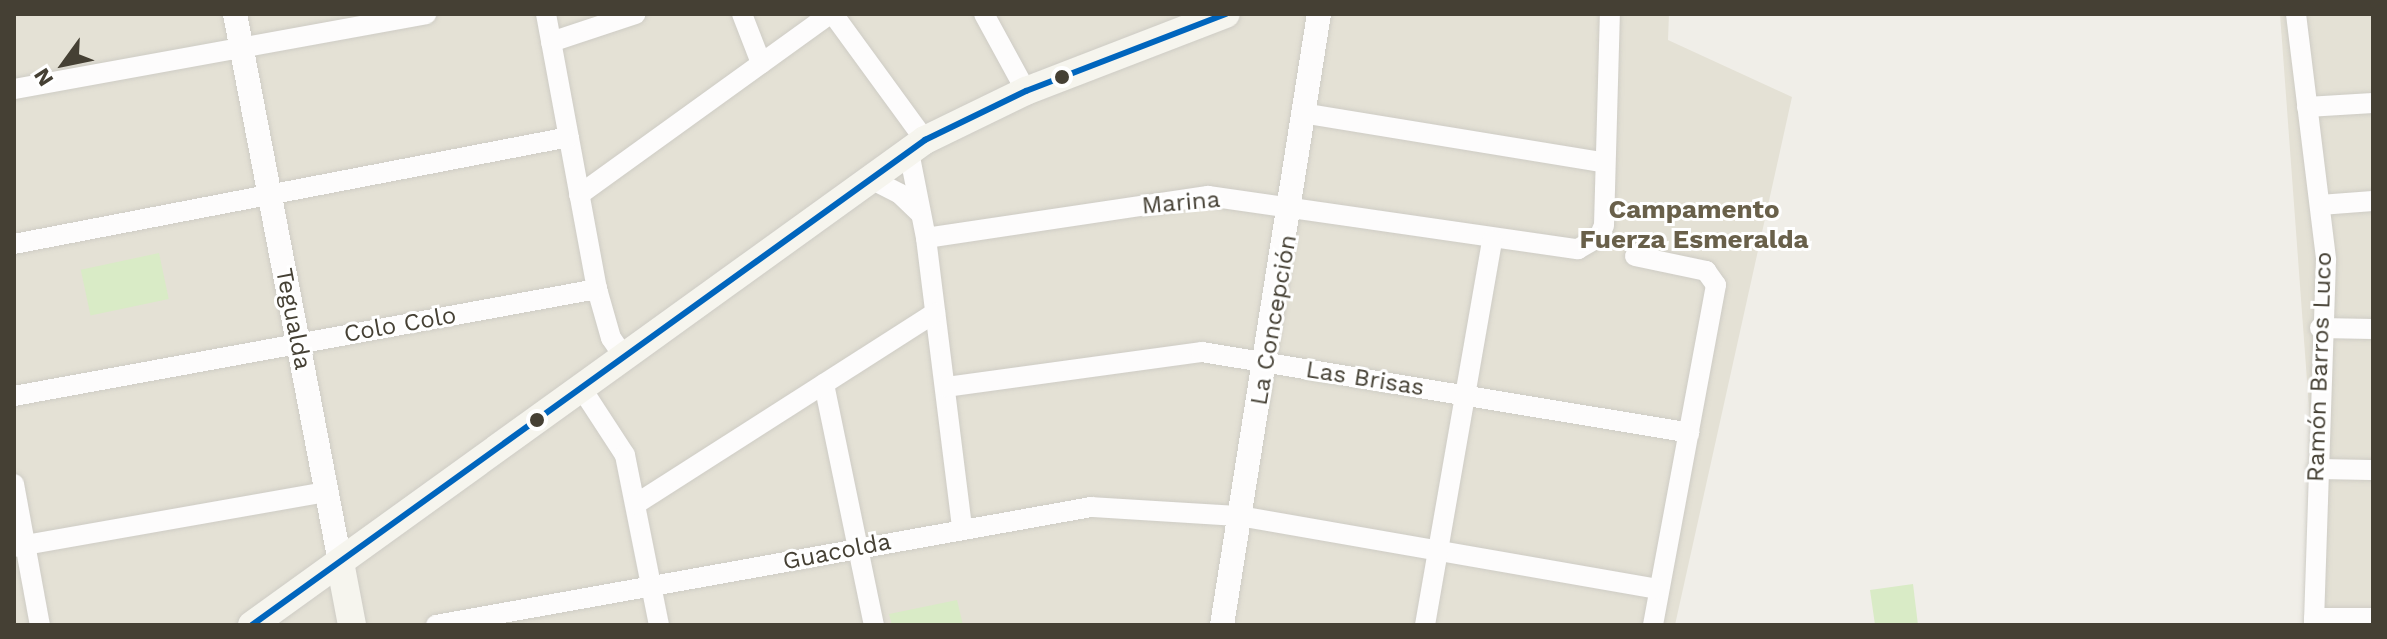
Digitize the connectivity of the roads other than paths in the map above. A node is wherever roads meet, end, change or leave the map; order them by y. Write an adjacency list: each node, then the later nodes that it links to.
1 (235, 14): 13 (street, Tegualda)
2 (426, 14): 13 (street)
3 (546, 14): 12 (street)
4 (635, 14): 12 (street)
5 (742, 14): 14 (street)
6 (832, 14): 14 (street); 21 (street)
7 (984, 14): 16 (street)
8 (1319, 14): 19 (street, La Concepción)
9 (1610, 14): 22 (street)
10 (2296, 14): 18 (street, Ramón Barros Luco)
11 (1219, 18): 16 (main road)
12 (551, 42): 20 (street)
13 (241, 48): 15 (street); 25 (street, Tegualda)
14 (761, 63): 24 (street)
15 (14, 89)
16 (1026, 91): 21 (main road)
17 (2373, 103): 18 (street)
18 (2307, 107): 27 (street, Ramón Barros Luco)
19 (1308, 114): 22 (street); 28 (street, La Concepción)
20 (569, 137): 24 (street); 25 (street)
21 (917, 146): 23 (main road); 29 (street)
22 (1601, 162): 31 (street, Marina)
23 (871, 179): 29 (street); 39 (main road)
24 (579, 195): 34 (street)
25 (271, 197): 32 (street); 38 (street, Tegualda)
26 (2373, 201): 27 (street)
27 (2320, 205): 36 (street, Ramón Barros Luco)
28 (1293, 208): 30 (street, Marina); 31 (street, Marina); 40 (street, La Concepción)
29 (921, 214): 30 (street)
30 (926, 238): 35 (street)
31 (1492, 240): 44 (street)
32 (14, 244)
33 (1635, 256): 46 (street)
34 (597, 289): 38 (street, Colo Colo); 39 (street)
35 (935, 313): 41 (street); 43 (street)
36 (2320, 328): 37 (street); 47 (street, Ramón Barros Luco)
37 (2373, 329)
38 (298, 344): 45 (street, Colo Colo); 50 (street, Tegualda)
39 (623, 355): 42 (main road)
40 (1267, 363): 43 (street, Las Brisas); 44 (street, Las Brisas); 52 (street, La Concepción)
41 (824, 384): 51 (street); 55 (street)
42 (580, 386): 51 (street); 57 (main road)
43 (946, 387): 53 (street)
44 (1462, 395): 46 (street, Las Brisas); 56 (street)
45 (14, 396)
46 (1689, 433): 59 (street)
47 (2317, 469): 48 (street); 61 (street, Ramón Barros Luco)
48 (2373, 470)
49 (14, 484): 54 (street)
50 (325, 492): 54 (street); 57 (street, Tegualda)
51 (636, 504): 58 (street)
52 (1240, 516): 53 (street, Guacolda); 56 (street, Guacolda); 68 (street, La Concepción)
53 (962, 528): 55 (street, Guacolda)
54 (20, 546): 62 (street)
55 (858, 549): 58 (street, Guacolda); 67 (street)
56 (1435, 549): 59 (street, Guacolda); 69 (street)
57 (340, 562): 63 (main road); 64 (main road, Tegualda)
58 (651, 587): 65 (street, Guacolda); 66 (street)
59 (1659, 589): 70 (street)
60 (2373, 618): 61 (street)
61 (2314, 621)
62 (40, 625)
63 (252, 625)
64 (352, 625)
65 (436, 625)
66 (659, 625)
67 (874, 625)
68 (1222, 625)
69 (1425, 625)
70 (1653, 625)

